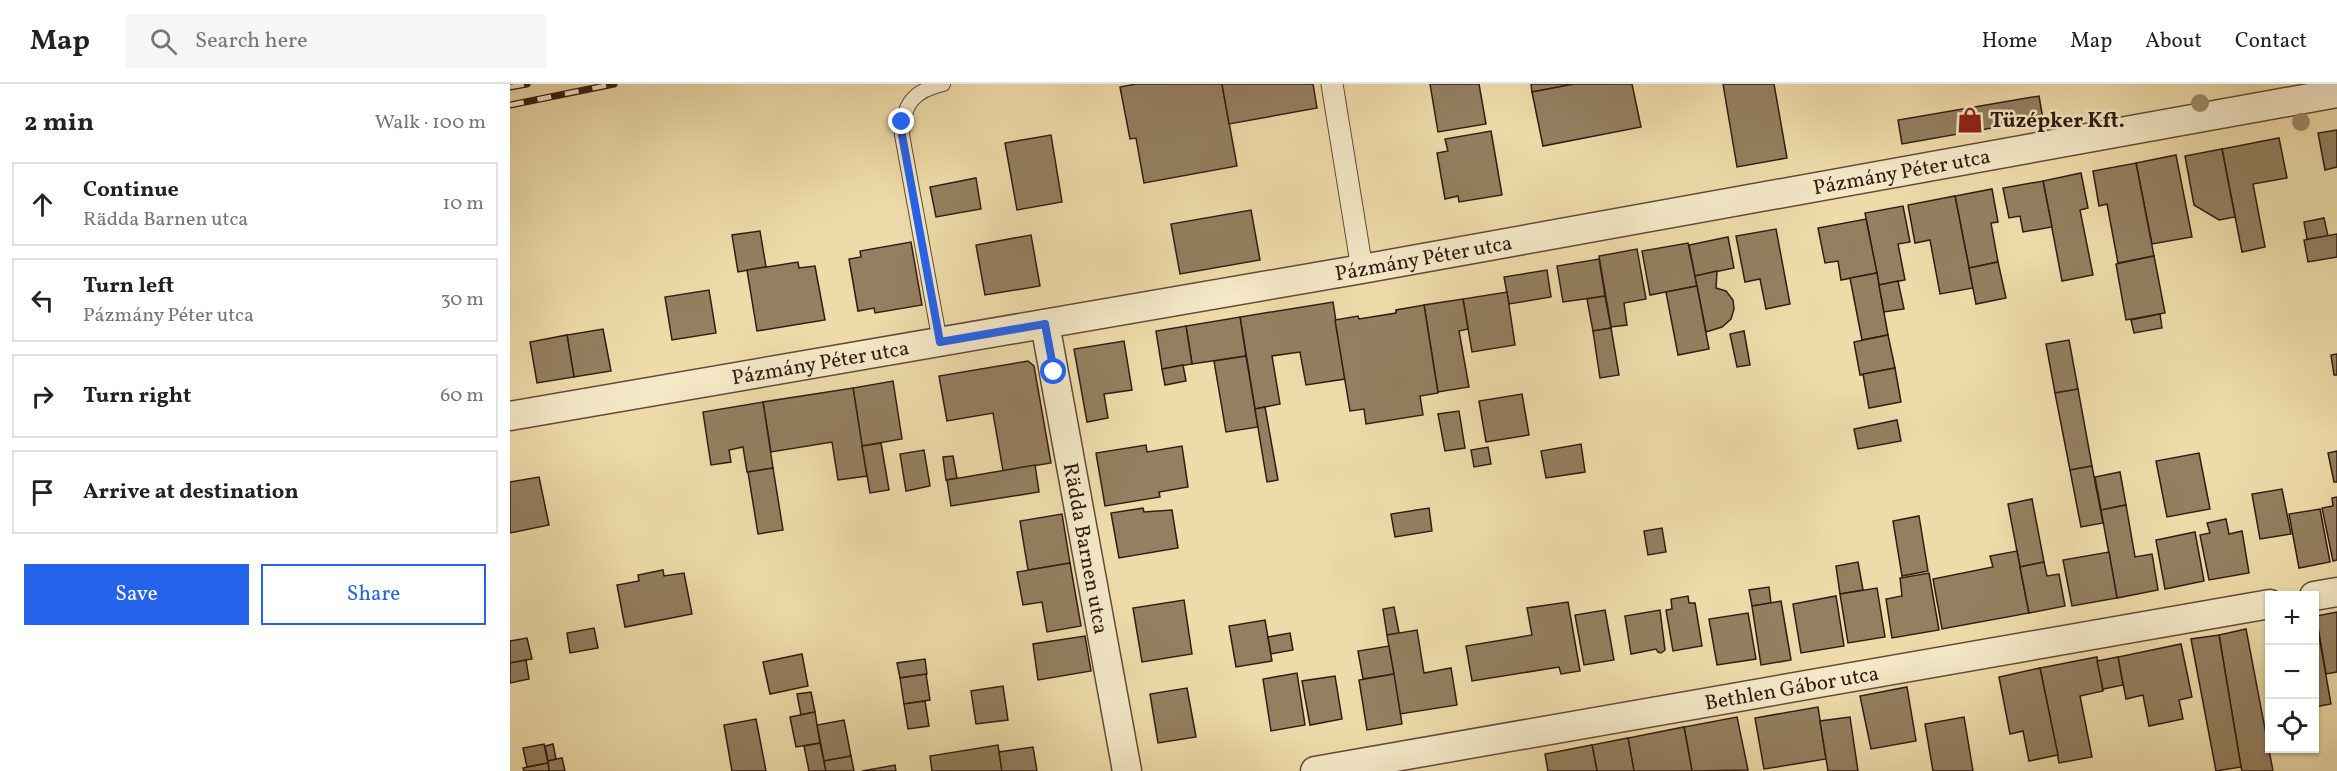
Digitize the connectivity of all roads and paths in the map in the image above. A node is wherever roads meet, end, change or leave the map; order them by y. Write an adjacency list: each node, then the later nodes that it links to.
1 (943, 84): 6 (lane)
2 (1332, 84): 4 (street)
3 (2337, 93): 4 (street, Pázmány Péter utca)
4 (1362, 269): 5 (street, Pázmány Péter utca)
5 (1045, 324): 6 (street, Pázmány Péter utca); 11 (street, Rädda Barnen utca)
6 (940, 342): 7 (street, Pázmány Péter utca)
7 (510, 416)
8 (2337, 592): 9 (street)
9 (2319, 595)
10 (2265, 605): 12 (street, Bethlen Gábor utca)
11 (1127, 771)
12 (1315, 771)

